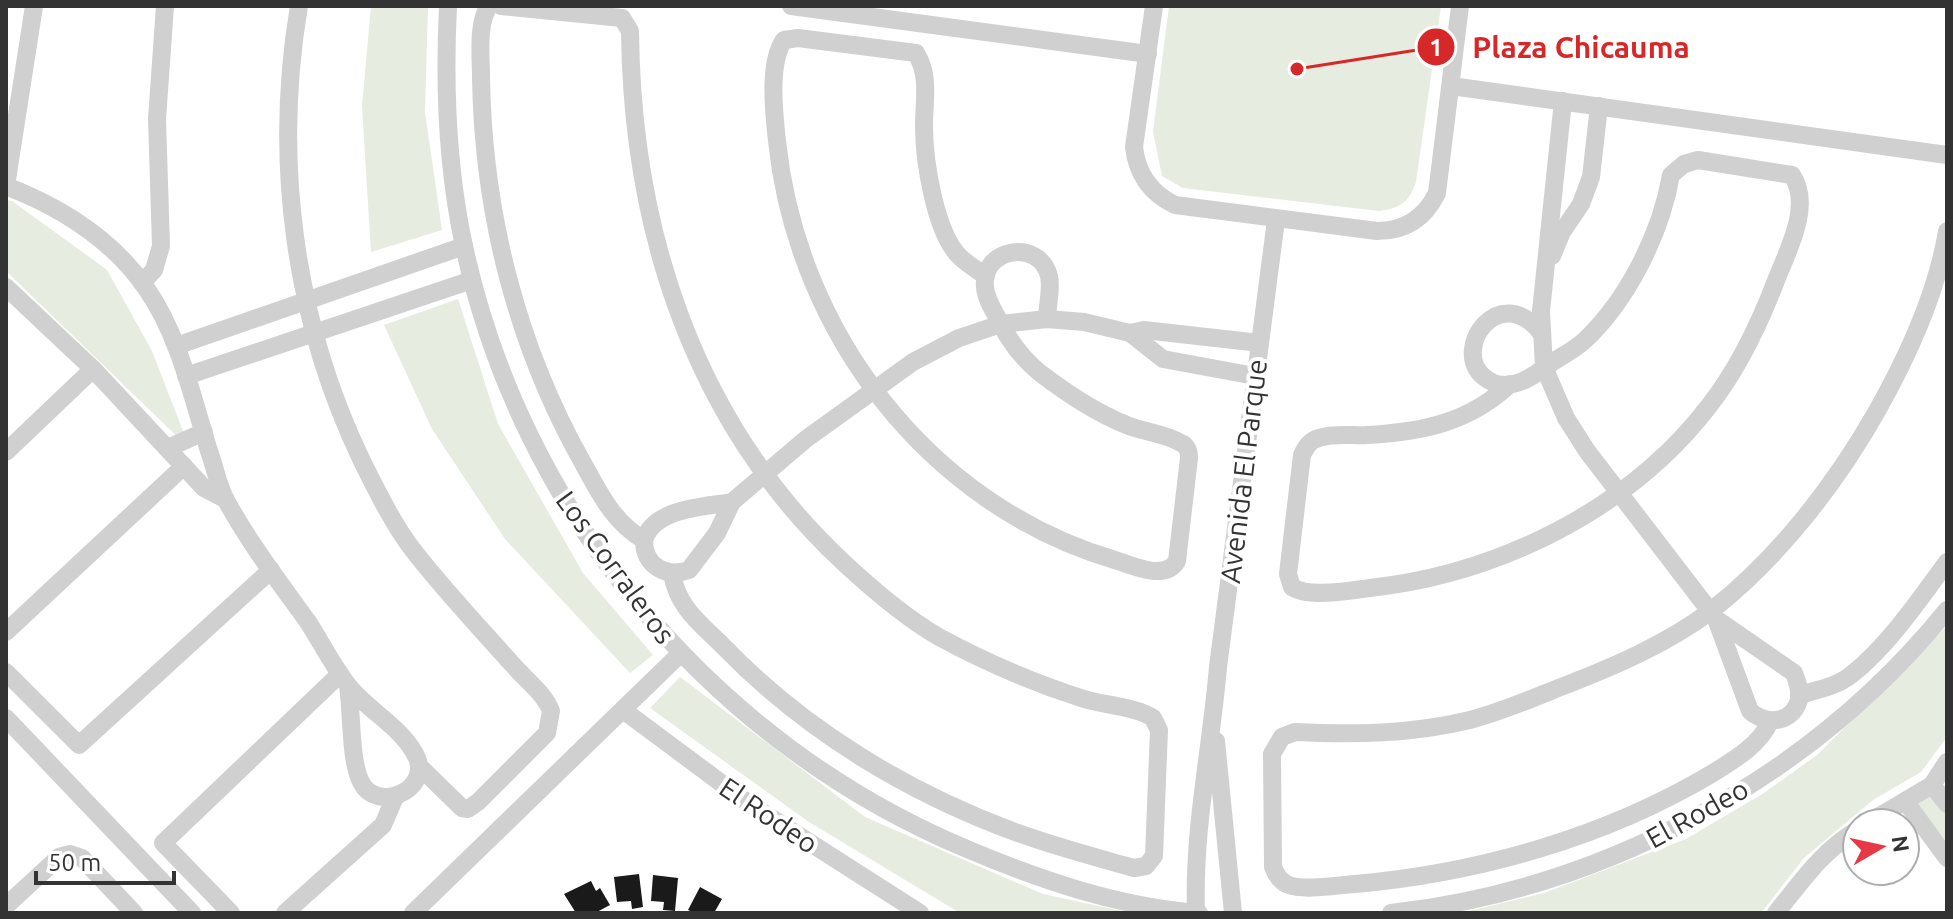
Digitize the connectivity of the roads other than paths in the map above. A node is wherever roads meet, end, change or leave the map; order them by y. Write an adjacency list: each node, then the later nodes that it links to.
1 (34, 6): 15 (street)
2 (165, 6): 22 (street)
3 (299, 6): 24 (street)
4 (448, 6): 18 (street, Los Corraleros)
5 (489, 6): 46 (street)
6 (501, 6): 42 (street)
7 (791, 6): 10 (street)
8 (1154, 6): 10 (street)
9 (1460, 6): 11 (street)
10 (1148, 54): 16 (street)
11 (1451, 86): 12 (street); 16 (street)
12 (1563, 101): 13 (street); 19 (street)
13 (1599, 106): 14 (street); 19 (street)
14 (1947, 155)
15 (6, 186): 22 (street)
16 (1276, 220): 30 (street, Avenida El Parque)
17 (1947, 231): 51 (street)
18 (464, 246): 21 (street, Los Corraleros); 24 (street)
19 (1545, 273): 29 (street)
20 (986, 276): 25 (street); 26 (street); 37 (street)
21 (472, 280): 27 (street); 53 (street, Los Corraleros)
22 (142, 283): 31 (street)
23 (6, 287): 33 (street)
24 (304, 300): 27 (street); 31 (street)
25 (1047, 319): 26 (street); 28 (street)
26 (1001, 324): 37 (street); 37 (street)
27 (312, 332): 34 (street); 62 (street)
28 (1130, 333): 30 (street); 35 (street)
29 (1542, 334): 32 (street); 36 (street)
30 (1260, 343): 35 (street, Avenida El Parque)
31 (176, 346): 34 (street)
32 (1544, 367): 36 (street); 43 (street); 43 (street)
33 (93, 369): 39 (street); 40 (street)
34 (186, 376): 38 (street)
35 (1255, 376): 60 (street, Avenida El Parque)
36 (1510, 384): 43 (street)
37 (874, 391): 42 (street)
38 (204, 432): 39 (street); 44 (street)
39 (168, 448): 41 (street)
40 (6, 452)
41 (184, 466): 44 (street); 52 (street)
42 (765, 474): 45 (street); 49 (street)
43 (1619, 493): 51 (street)
44 (225, 499): 48 (street)
45 (732, 502): 46 (street); 49 (street)
46 (644, 540): 49 (street)
47 (1947, 562): 56 (street)
48 (271, 570): 54 (street); 55 (street)
49 (672, 573)
50 (1947, 610): 79 (street, El Rodeo)
51 (1713, 615): 56 (street); 59 (street); 59 (street)
52 (6, 632)
53 (680, 654): 57 (street); 77 (street, Los Corraleros)
54 (6, 672)
55 (344, 680): 62 (street); 64 (street); 73 (street)
56 (1799, 695): 59 (street)
57 (623, 710): 75 (street); 76 (street, El Rodeo)
58 (6, 718): 72 (street)
59 (1770, 721)
60 (1213, 722): 77 (street, Avenida El Parque); 78 (street, Avenida El Parque)
61 (1947, 762): 63 (street)
62 (419, 766): 64 (street)
63 (1932, 785): 65 (street); 66 (street)
64 (395, 797): 74 (street)
65 (1905, 801): 67 (street); 69 (street)
66 (1947, 804)
67 (1895, 807)
68 (1841, 840): 80 (street)
69 (1947, 858)
70 (6, 906): 71 (street)
71 (134, 913)
72 (192, 913)
73 (231, 913)
74 (285, 913)
75 (413, 913)
76 (920, 913)
77 (1197, 913)
78 (1233, 913)
79 (1391, 913)
80 (1776, 913)

